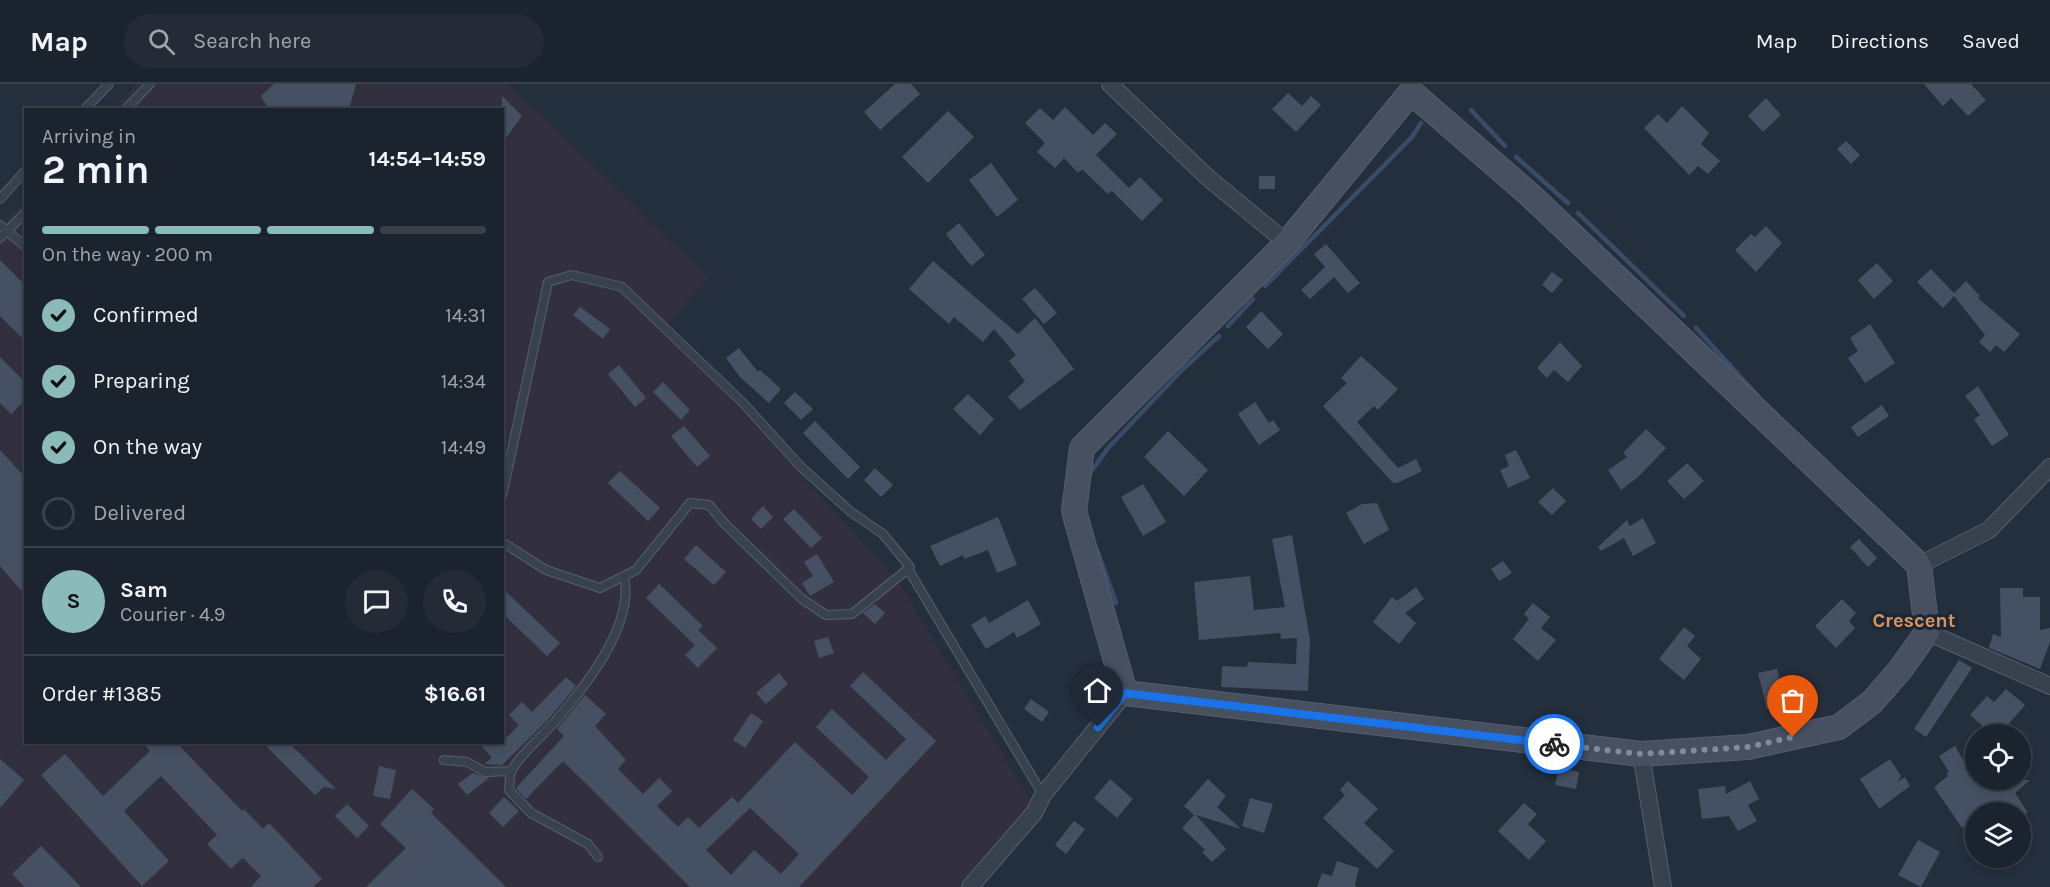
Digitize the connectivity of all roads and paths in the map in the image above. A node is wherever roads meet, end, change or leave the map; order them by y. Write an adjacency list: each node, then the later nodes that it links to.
1 (109, 84): 5 (lane)
2 (150, 84): 6 (lane)
3 (1110, 84): 12 (street)
4 (1414, 88): 12 (street); 17 (street)
5 (86, 108)
6 (127, 108)
7 (24, 172): 8 (lane)
8 (0, 199)
9 (24, 213): 10 (lane)
10 (3, 228): 11 (lane); 13 (lane)
11 (0, 238)
12 (1287, 243): 22 (street)
13 (24, 245)
14 (2050, 466): 17 (street)
15 (504, 487): 18 (lane)
16 (504, 543): 19 (lane)
17 (1919, 565): 20 (street)
18 (908, 569): 19 (lane); 26 (lane)
19 (624, 576): 25 (lane)
20 (1927, 632): 21 (street); 23 (street)
21 (2050, 686)
22 (1125, 693): 23 (street); 26 (street)
23 (1641, 754): 29 (street)
24 (444, 760): 25 (lane)
25 (511, 771): 27 (lane)
26 (1043, 795): 28 (street)
27 (598, 857)
28 (970, 887)
29 (1663, 887)

